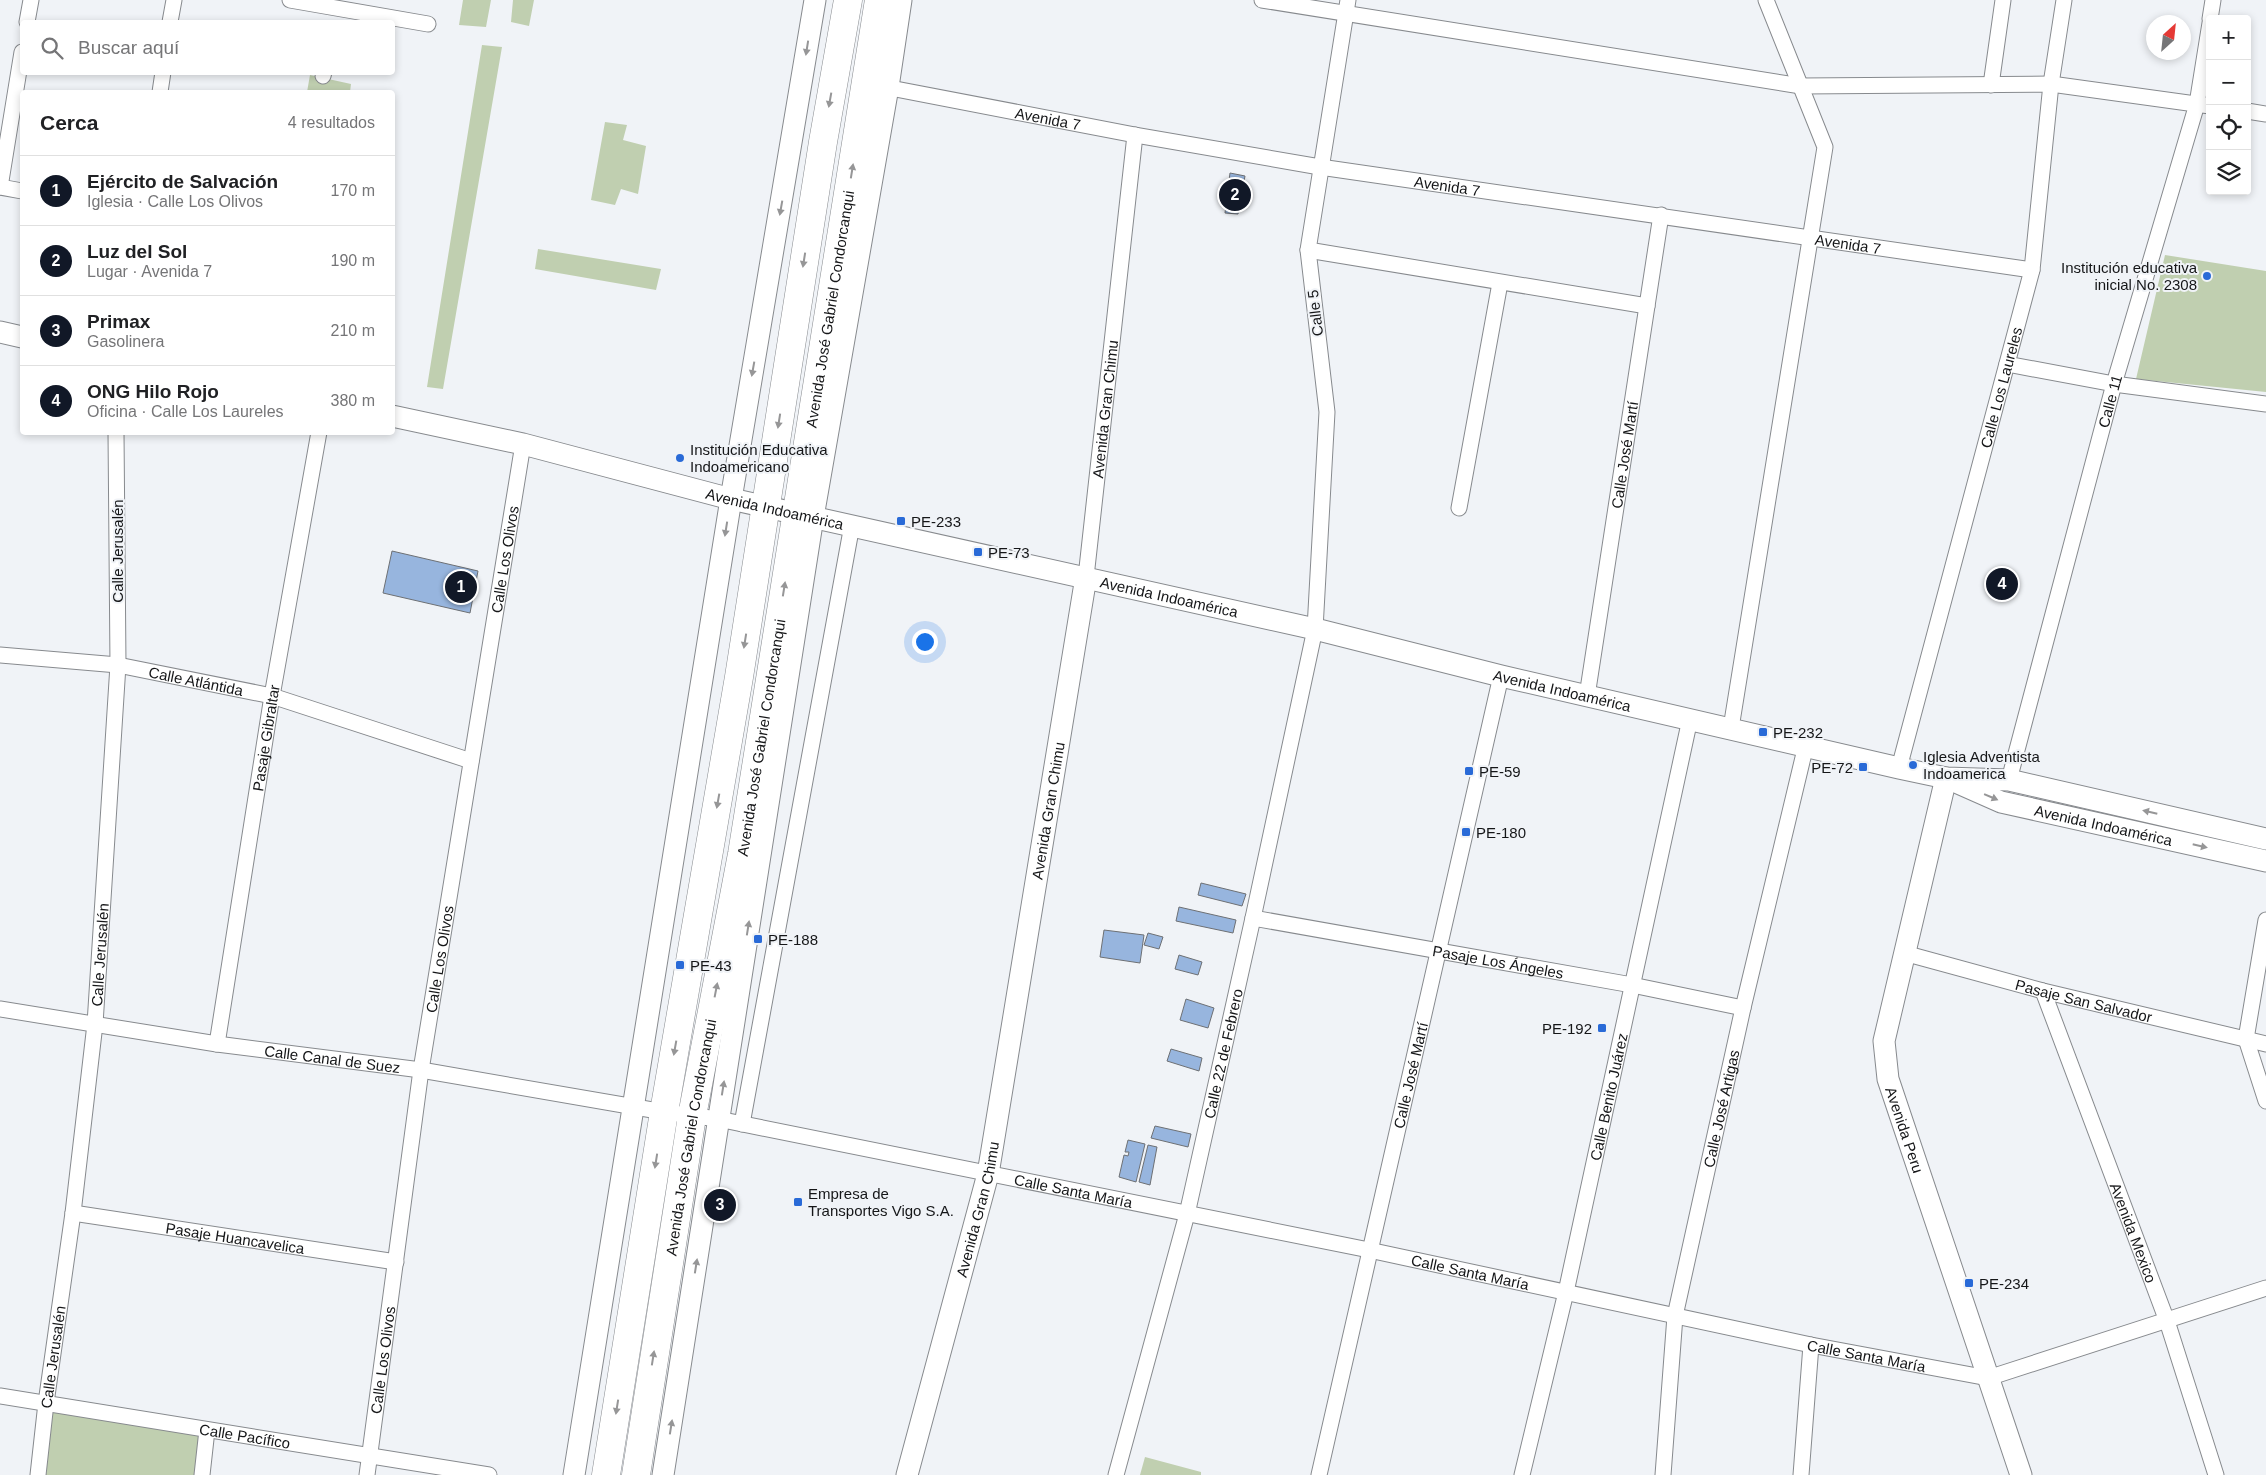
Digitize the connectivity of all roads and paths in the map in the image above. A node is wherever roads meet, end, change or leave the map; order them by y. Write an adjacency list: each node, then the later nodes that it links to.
1 (31, 0): 16 (street)
2 (174, 0): 17 (street)
3 (290, 0): 14 (street)
4 (815, 0): 51 (street, one-way to 51)
5 (848, 0): 52 (highway, Avenida José Gabriel Condorcanqui, one-way to 52)
6 (879, 0): 26 (highway, Avenida José Gabriel Condorcanqui)
7 (901, 0): 26 (street, Avenida José Gabriel Condorcanqui)
8 (1262, 0): 13 (street)
9 (1766, 0): 27 (street)
10 (2003, 0): 25 (street)
11 (2064, 0): 24 (street, Calle Los Laureles)
12 (2213, 0): 15 (street)
13 (1347, 6): 27 (street); 33 (street, Calle 5)
14 (333, 15): 18 (street)
15 (2211, 15)
16 (27, 20)
17 (170, 20)
18 (386, 20)
19 (395, 21): 20 (street)
20 (428, 24)
21 (2207, 60): 29 (street, Calle 11)
22 (20, 64): 34 (street)
23 (163, 75): 28 (street)
24 (2051, 84): 25 (street); 29 (street); 39 (street, Calle Los Laureles)
25 (1991, 85): 27 (street)
26 (877, 86): 32 (street, Avenida 7); 54 (highway, Avenida José Gabriel Condorcanqui, one-way to 26)
27 (1801, 86): 37 (street)
28 (160, 90)
29 (2203, 105): 45 (street, Calle 11)
30 (2251, 112): 31 (street)
31 (2266, 114)
32 (1135, 135): 33 (street, Avenida 7); 56 (street, Avenida Gran Chimu)
33 (1320, 167): 36 (street, Avenida 7); 38 (street, Calle 5)
34 (0, 187): 35 (street)
35 (20, 192)
36 (1661, 215): 37 (street, Avenida 7); 41 (street, Calle José Martí)
37 (1811, 239): 39 (street, Avenida 7); 64 (street)
38 (1308, 250): 40 (street); 57 (street, Calle 5)
39 (2032, 270): 44 (street, Calle Los Laureles)
40 (1500, 283): 41 (street); 53 (street)
41 (1647, 306): 62 (street, Calle José Martí)
42 (0, 332): 43 (street)
43 (20, 337)
44 (2007, 364): 45 (street); 67 (street, Calle Los Laureles)
45 (2114, 384): 46 (street); 69 (street, Calle 11)
46 (2266, 404)
47 (395, 417): 50 (street, Avenida Indoamérica)
48 (116, 435): 59 (street, Calle Jerusalén)
49 (319, 435): 61 (street, Pasaje Gibraltar)
50 (523, 444): 51 (street, Avenida Indoamérica); 66 (street, Calle Los Olivos)
51 (731, 499): 52 (street, Avenida Indoamérica); 86 (street, one-way to 86)
52 (765, 506): 54 (street, Avenida Indoamérica); 87 (highway, Avenida José Gabriel Condorcanqui, one-way to 87)
53 (1459, 508)
54 (804, 515): 55 (street, Avenida Indoamérica); 88 (highway, Avenida José Gabriel Condorcanqui, one-way to 54)
55 (852, 525): 56 (street, Avenida Indoamérica); 89 (street)
56 (1086, 576): 57 (street, Avenida Indoamérica); 90 (street, Avenida Gran Chimu)
57 (1315, 629): 60 (street, Avenida Indoamérica); 72 (street, Calle 22 de Febrero)
58 (0, 655): 59 (street, Calle Atlántida)
59 (118, 665): 61 (street, Calle Atlántida); 80 (street, Calle Jerusalén)
60 (1502, 676): 62 (street, Avenida Indoamérica); 74 (street, Calle José Martí)
61 (272, 696): 66 (street, Calle Atlántida); 82 (street, Pasaje Gibraltar)
62 (1587, 696): 63 (street, Avenida Indoamérica)
63 (1690, 719): 64 (street, Avenida Indoamérica); 76 (street, Calle Benito Juárez)
64 (1731, 728): 65 (street, Avenida Indoamérica)
65 (1806, 745): 67 (street, Avenida Indoamérica); 78 (street, Calle José Artigas)
66 (472, 761): 84 (street, Calle Los Olivos)
67 (1899, 768): 68 (street, Avenida Indoamérica)
68 (1946, 778): 69 (street, Avenida Indoamérica); 71 (street, Avenida Indoamérica, one-way to 71); 75 (street, Avenida Peru)
69 (2009, 780): 70 (street, Avenida Indoamérica, one-way to 69)
70 (2266, 839)
71 (2266, 861)
72 (1253, 918): 74 (street, Pasaje Los Ángeles); 92 (street, Calle 22 de Febrero)
73 (2266, 920): 81 (street)
74 (1440, 951): 76 (street, Pasaje Los Ángeles); 93 (street, Calle José Martí)
75 (1904, 953): 77 (street, Pasaje San Salvador); 100 (street, Avenida Peru)
76 (1632, 985): 78 (street, Pasaje Los Ángeles); 96 (street, Calle Benito Juárez)
77 (2043, 991): 81 (street, Pasaje San Salvador); 98 (street, Avenida Mexico)
78 (1743, 1008): 97 (street, Calle José Artigas)
79 (0, 1009): 80 (street, Calle Canal de Suez)
80 (95, 1024): 82 (street, Calle Canal de Suez); 91 (street, Calle Jerusalén)
81 (2246, 1039): 83 (street, Pasaje San Salvador); 85 (street)
82 (217, 1044): 84 (street, Calle Canal de Suez)
83 (2266, 1044)
84 (421, 1070): 86 (street, Calle Canal de Suez); 94 (street, Calle Los Olivos)
85 (2266, 1101)
86 (632, 1107): 87 (street, Calle Canal de Suez); 109 (street)
87 (664, 1112): 88 (street, Calle Santa María); 110 (highway, Avenida José Gabriel Condorcanqui, one-way to 110)
88 (705, 1118): 89 (street, Calle Santa María); 111 (highway, Avenida José Gabriel Condorcanqui, one-way to 88); 112 (street, Avenida José Gabriel Condorcanqui, one-way to 88)
89 (742, 1124): 90 (street, Calle Santa María)
90 (988, 1174): 92 (street, Calle Santa María); 113 (street, Avenida Gran Chimu)
91 (73, 1213): 94 (street, Pasaje Huancavelica); 102 (street, Calle Jerusalén)
92 (1187, 1214): 93 (street, Calle Santa María); 114 (street, Calle 22 de Febrero)
93 (1369, 1250): 96 (street, Calle Santa María); 115 (street, Calle José Martí)
94 (396, 1262): 104 (street, Calle Los Olivos)
95 (2266, 1288): 98 (street, Calle Santa María)
96 (1566, 1292): 97 (street, Calle Santa María); 116 (street, Calle Benito Juárez)
97 (1675, 1316): 99 (street, Calle Santa María); 117 (street, Calle José Artigas)
98 (2167, 1321): 100 (street, Calle Santa María); 120 (street, Avenida Mexico)
99 (1811, 1345): 100 (street, Calle Santa María); 118 (street)
100 (1988, 1378): 119 (street, Avenida Peru)
101 (0, 1396): 102 (street, Calle Pacífico)
102 (46, 1403): 103 (street, Calle Pacífico); 105 (street, Calle Jerusalén)
103 (207, 1430): 104 (street, Calle Pacífico); 106 (street)
104 (370, 1456): 107 (street, Calle Los Olivos); 108 (street, Calle Pacífico)
105 (38, 1475)
106 (202, 1475)
107 (367, 1475)
108 (489, 1475)
109 (574, 1475)
110 (606, 1475)
111 (636, 1475)
112 (663, 1475)
113 (907, 1475)
114 (1116, 1475)
115 (1319, 1475)
116 (1522, 1475)
117 (1663, 1475)
118 (1801, 1475)
119 (2020, 1475)
120 (2216, 1475)

